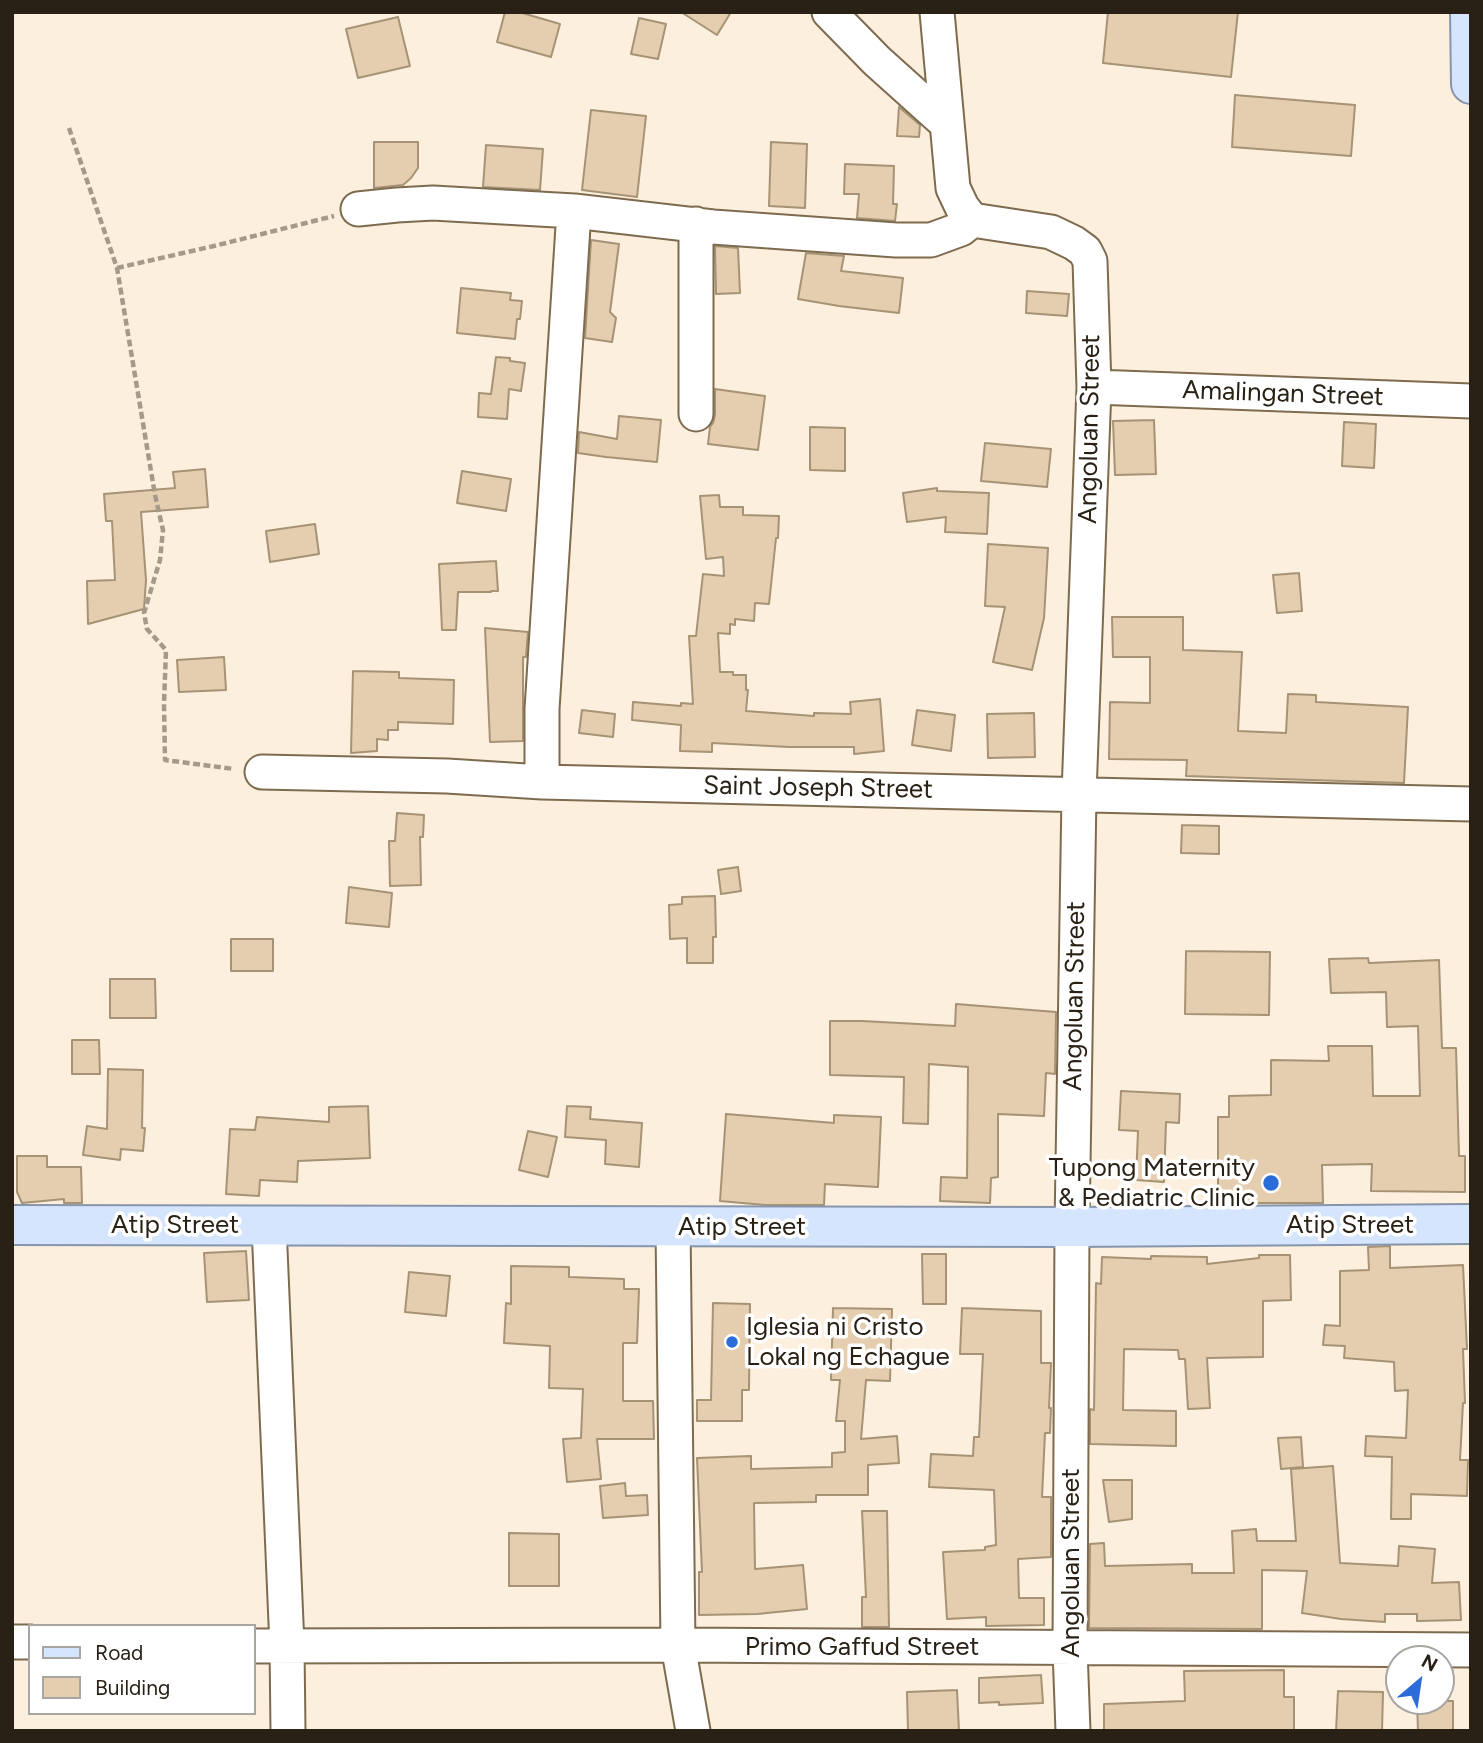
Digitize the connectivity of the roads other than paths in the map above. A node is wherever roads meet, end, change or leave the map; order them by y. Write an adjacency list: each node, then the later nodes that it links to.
1 (829, 12): 5 (street)
2 (937, 12): 5 (street)
3 (1470, 12): 4 (main road)
4 (1471, 84)
5 (946, 123): 8 (street)
6 (358, 209): 7 (street)
7 (574, 211): 9 (street); 14 (street)
8 (972, 220): 9 (street); 10 (street, Angoluan Street)
9 (696, 224): 12 (street)
10 (1094, 387): 11 (street, Amalingan Street); 15 (street, Angoluan Street)
11 (1471, 401)
12 (696, 414)
13 (262, 772): 14 (street, Saint Joseph Street)
14 (542, 782): 15 (street, Saint Joseph Street)
15 (1079, 794): 16 (street, Saint Joseph Street); 21 (street, Angoluan Street)
16 (1471, 804)
17 (1471, 1224): 21 (main road, Atip Street)
18 (12, 1225): 19 (main road, Atip Street)
19 (269, 1226): 20 (main road, Atip Street); 24 (street)
20 (673, 1227): 21 (main road, Atip Street); 22 (street)
21 (1072, 1227): 25 (street, Angoluan Street)
22 (678, 1645): 24 (street, Primo Gaffud Street); 25 (street, Primo Gaffud Street); 28 (street)
23 (256, 1646): 24 (street, Primo Gaffud Street)
24 (286, 1646): 27 (street)
25 (1070, 1649): 26 (street, Primo Gaffud Street); 29 (street, Angoluan Street)
26 (1471, 1650)
27 (288, 1731)
28 (693, 1731)
29 (1073, 1731)

